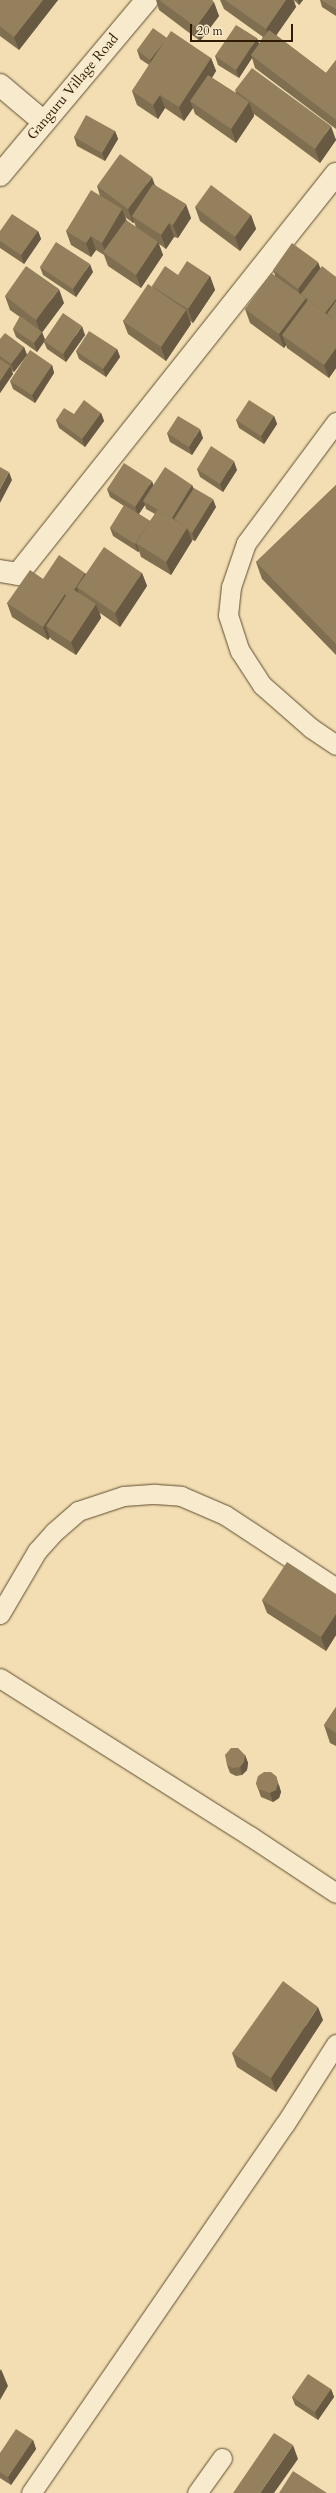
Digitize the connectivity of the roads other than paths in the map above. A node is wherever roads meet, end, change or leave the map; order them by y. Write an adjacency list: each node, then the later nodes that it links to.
1 (147, 0): 3 (street, Ganguru Village Road)
2 (0, 85): 3 (street)
3 (44, 122): 5 (street, Ganguru Village Road)
4 (336, 174): 7 (street)
5 (0, 175)
6 (336, 422): 8 (lane)
7 (0, 571)
8 (336, 745)
9 (336, 1588): 10 (lane)
10 (0, 1614)
11 (0, 1678): 12 (lane)
12 (336, 1894)
13 (336, 2044): 15 (lane)
14 (222, 2458): 16 (lane)
15 (30, 2493)
16 (197, 2493)

